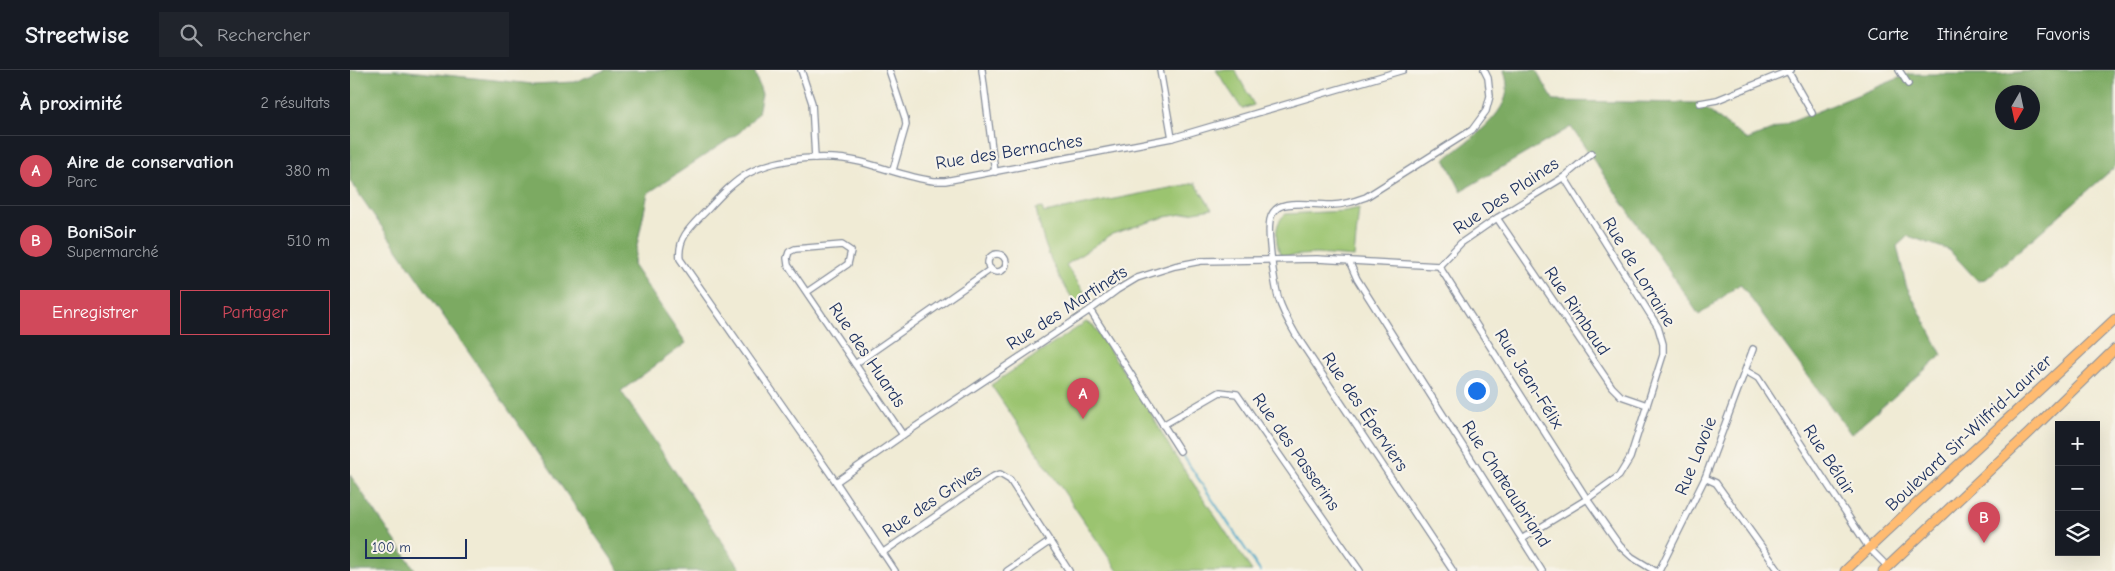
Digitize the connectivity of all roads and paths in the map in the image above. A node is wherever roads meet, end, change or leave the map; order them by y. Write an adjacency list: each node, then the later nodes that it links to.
1 (801, 70): 14 (street)
2 (889, 70): 15 (street)
3 (982, 70): 16 (street)
4 (1160, 70): 12 (street)
5 (1403, 70): 12 (street, Rue des Bernaches)
6 (1484, 70): 19 (street)
7 (1899, 70): 9 (street)
8 (1789, 71): 10 (street); 11 (street)
9 (1908, 84)
10 (1700, 104)
11 (1812, 113)
12 (1172, 138): 16 (street, Rue des Bernaches)
13 (1592, 153): 17 (street, Rue Des Plaines)
14 (815, 158): 15 (street, Rue des Bernaches); 35 (street, Rue des Bernaches)
15 (893, 170): 16 (street, Rue des Bernaches)
16 (994, 172)
17 (1564, 177): 18 (street, Rue Des Plaines); 30 (street, Rue de Lorraine)
18 (1496, 218): 21 (street, Rue Des Plaines); 30 (street, Rue Rimbaud)
19 (1273, 261): 20 (street, Rue des Martinets); 24 (street, Rue des Martinets); 46 (street, Rue des Éperviers)
20 (1350, 261): 21 (street); 37 (street, Rue Chateaubriand)
21 (1440, 266): 36 (street, Rue Jean-Félix)
22 (991, 269): 28 (street)
23 (807, 292): 23 (street, Rue des Huards); 28 (street, Rue des Huards)
24 (1090, 310): 31 (street); 32 (street, Rue des Martinets)
25 (2115, 320): 39 (main road, Boulevard Sir-Wilfrid-Laurier)
26 (1754, 349): 29 (street, Rue Lavoie)
27 (2115, 349): 41 (main road)
28 (855, 364): 32 (street, Rue des Huards)
29 (1746, 371): 34 (street, Rue Lavoie); 39 (street, Rue Bélair)
30 (1647, 406): 36 (street, Rue de Lorraine)
31 (1163, 424): 33 (street); 45 (street, Rue des Passerins)
32 (904, 435): 35 (street, Rue des Martinets)
33 (1180, 451)
34 (1705, 478): 48 (street, Rue Lavoie); 49 (street)
35 (836, 482): 40 (street, Rue des Bernaches)
36 (1587, 499): 37 (street, Rue de Lorraine); 48 (street, Rue Jean-Félix)
37 (1522, 538): 47 (street, Rue Chateaubriand)
38 (1050, 542): 40 (street, Rue des Grives); 43 (street); 44 (street, Rue des Grives)
39 (1869, 548): 41 (street, Rue Bélair); 50 (main road, Boulevard Sir-Wilfrid-Laurier)
40 (882, 553): 42 (street, Rue des Bernaches)
41 (1885, 569)
42 (895, 571)
43 (1007, 571)
44 (1069, 571)
45 (1360, 571)
46 (1453, 571)
47 (1542, 571)
48 (1657, 571)
49 (1779, 571)
50 (1845, 571)

